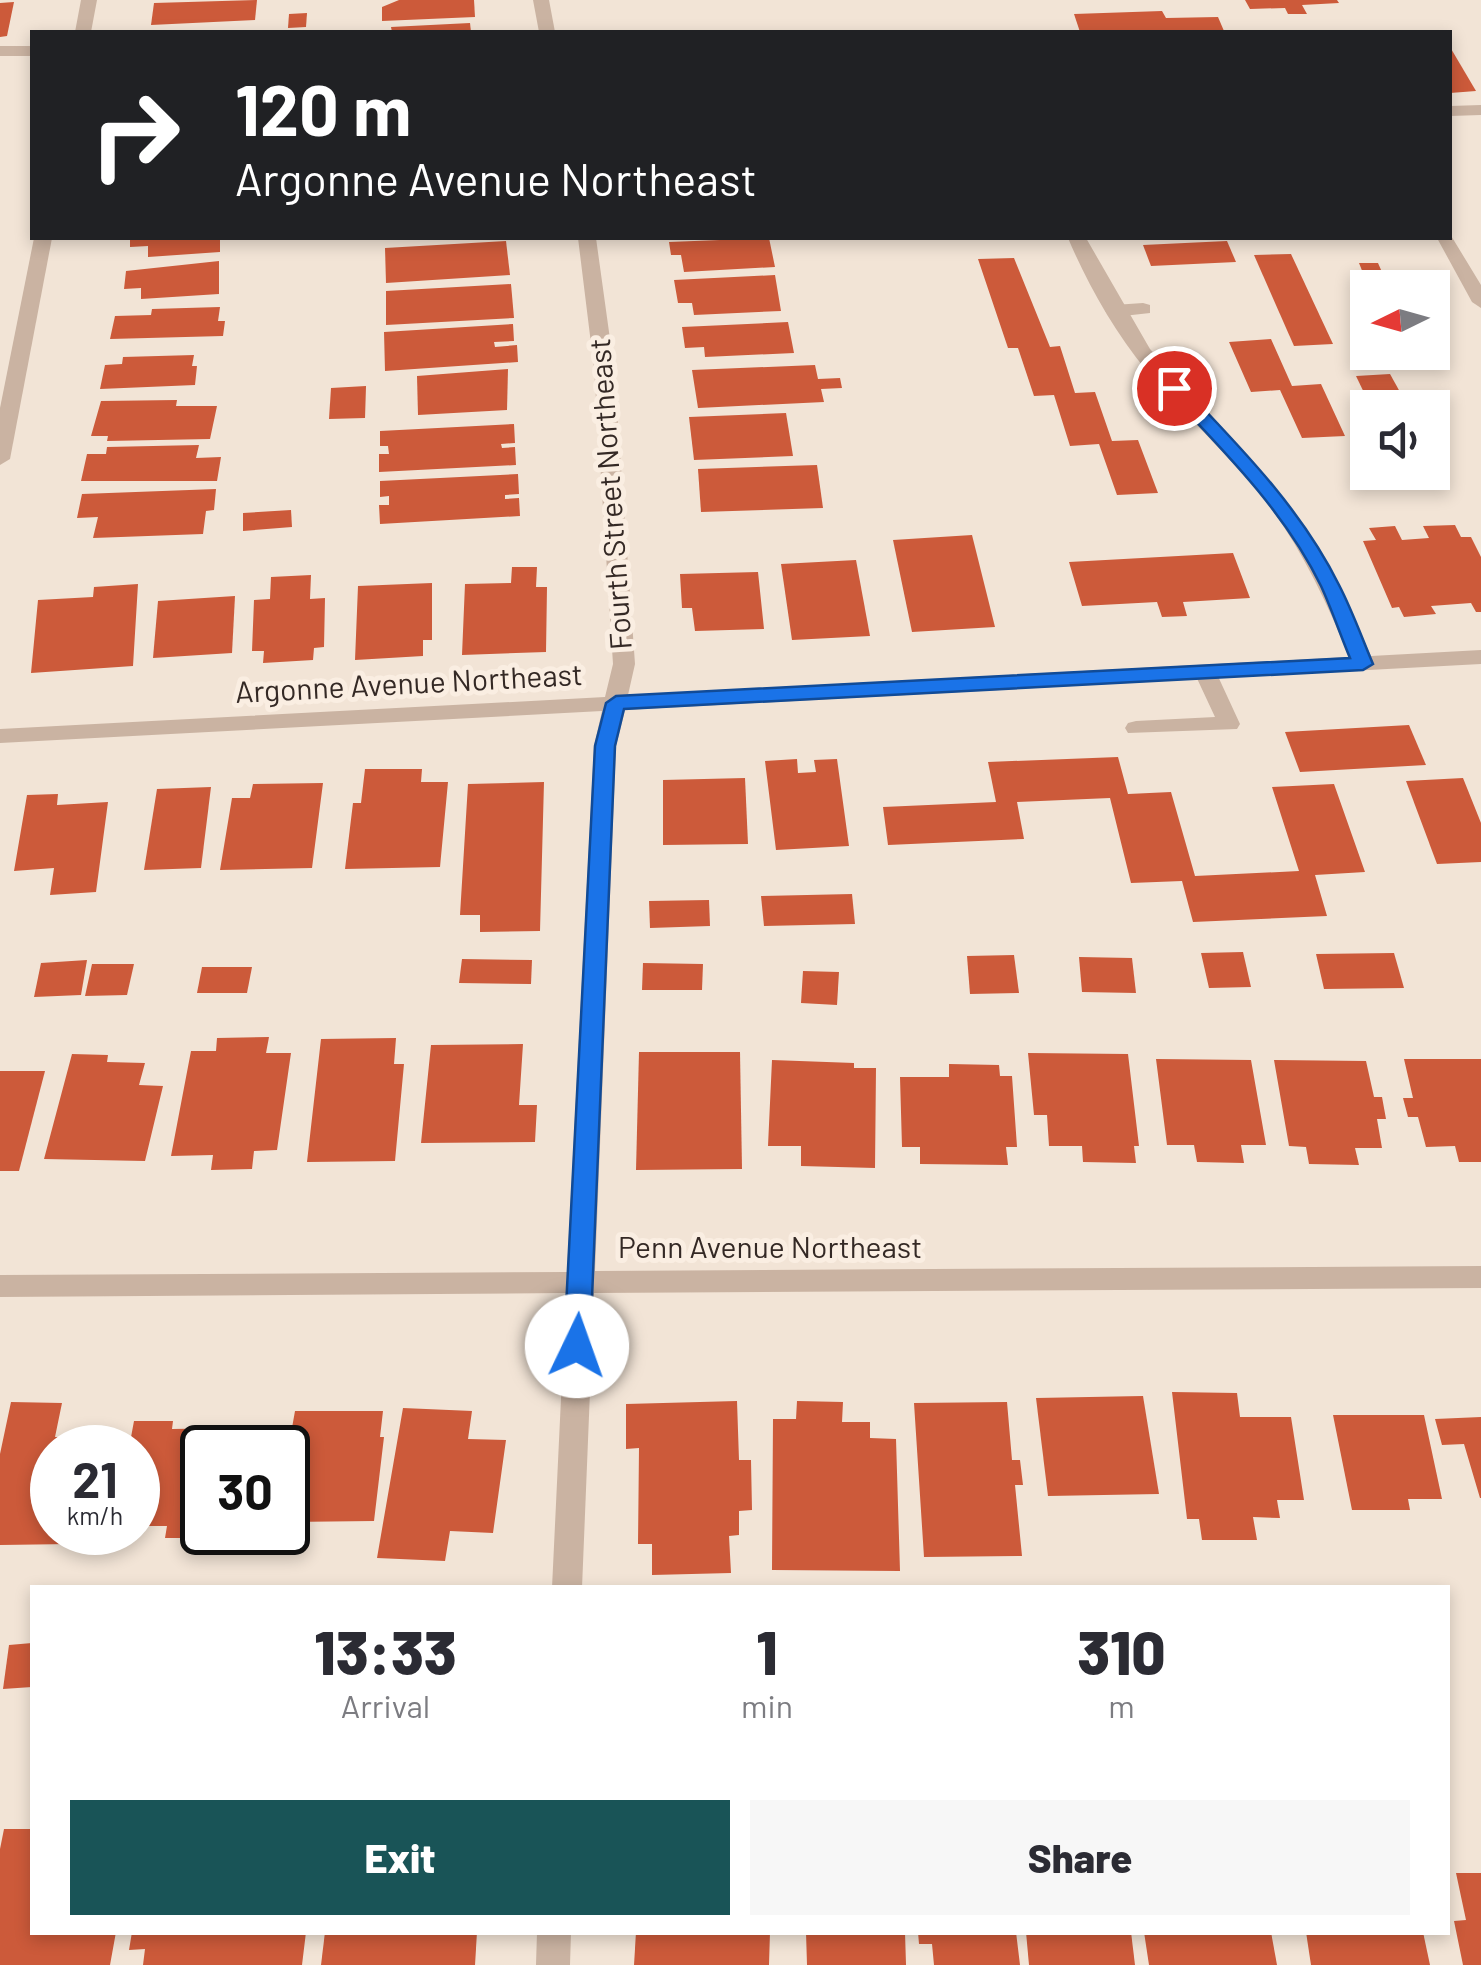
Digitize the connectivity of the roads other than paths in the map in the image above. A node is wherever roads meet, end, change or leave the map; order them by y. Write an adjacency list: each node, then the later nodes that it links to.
1 (90, 0): 3 (street)
2 (541, 0): 4 (street)
3 (83, 30)
4 (548, 30)
5 (0, 51): 6 (street)
6 (30, 51)
7 (1481, 110): 8 (street)
8 (1452, 111)
9 (43, 240): 16 (street)
10 (586, 240): 20 (street, Fourth Street Northeast)
11 (1078, 240): 15 (street)
12 (1447, 240): 13 (street)
13 (1481, 302)
14 (1143, 309): 15 (street)
15 (1114, 311): 18 (street)
16 (0, 459)
17 (1481, 658): 18 (street, Argonne Avenue Northeast)
18 (1363, 664): 19 (street, Argonne Avenue Northeast)
19 (1206, 672): 20 (street, Argonne Avenue Northeast); 21 (street)
20 (616, 703): 22 (street, Argonne Avenue Northeast); 24 (street, Fourth Street Northeast)
21 (1136, 728)
22 (0, 736)
23 (1481, 1276): 24 (street, Penn Avenue Northeast)
24 (580, 1282): 25 (street, Penn Avenue Northeast); 26 (street, Fourth Street Northeast)
25 (0, 1286)
26 (568, 1585)
27 (554, 1935): 28 (street)
28 (552, 1965)

